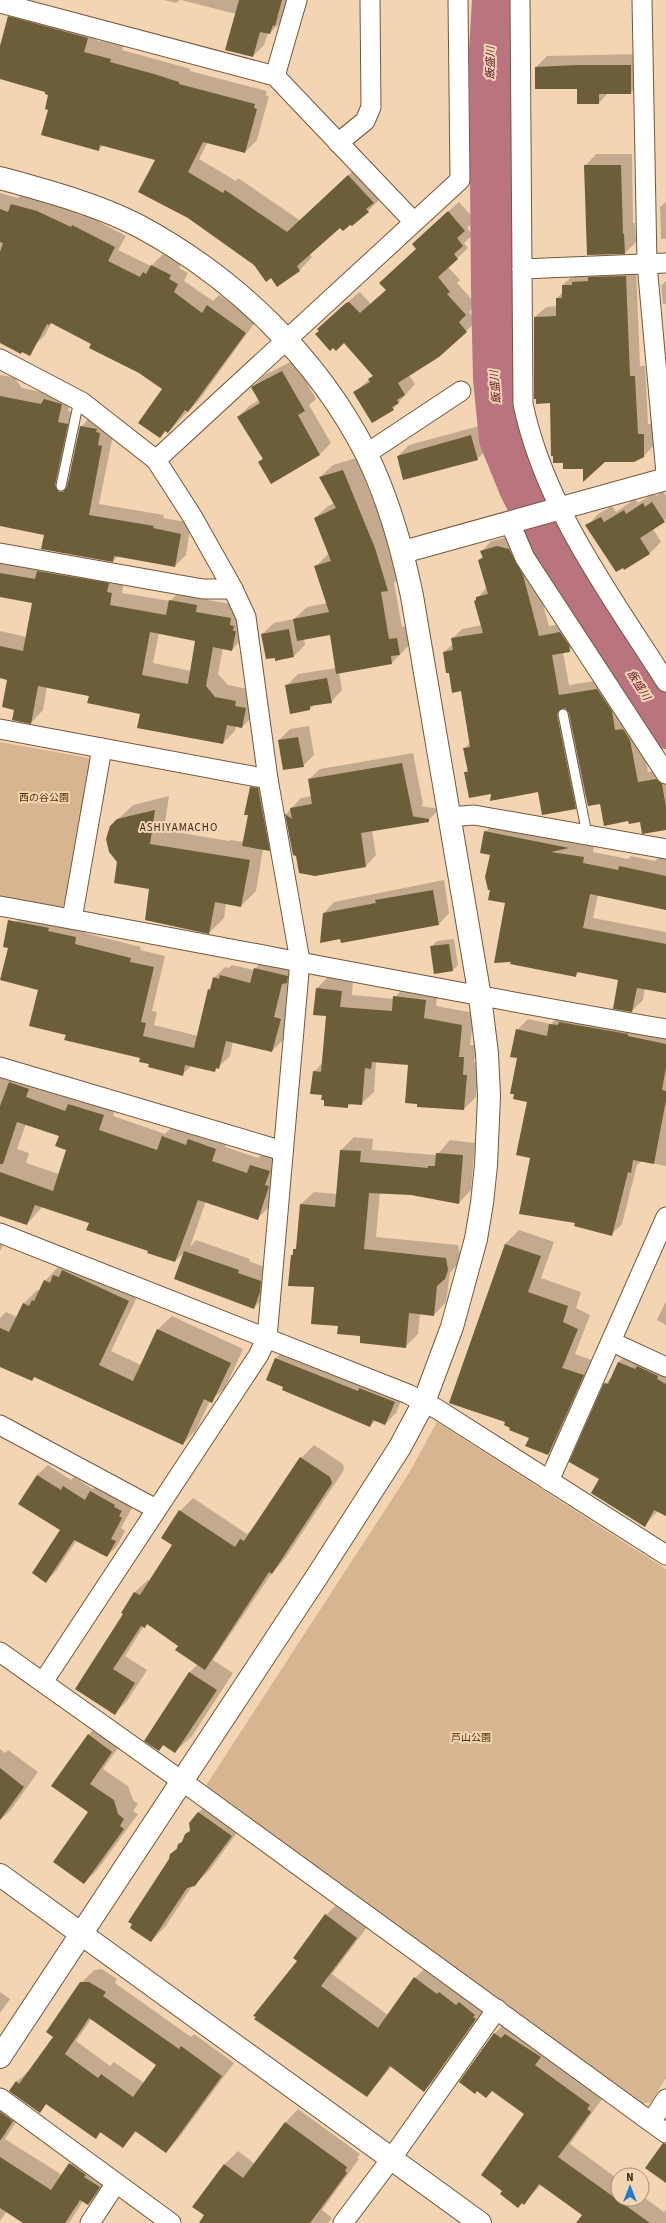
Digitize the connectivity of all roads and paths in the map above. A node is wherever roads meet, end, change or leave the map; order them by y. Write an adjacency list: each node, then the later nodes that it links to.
1 (297, 0): 7 (street)
2 (370, 0): 8 (street)
3 (458, 0): 10 (street)
4 (520, 0): 13 (street)
5 (642, 0): 11 (street)
6 (0, 3): 7 (street)
7 (275, 76): 8 (street)
8 (338, 143): 10 (street)
9 (0, 178): 14 (street)
10 (413, 222): 14 (street)
11 (647, 264): 12 (street); 13 (street); 20 (street)
12 (666, 264)
13 (522, 269): 23 (street)
14 (286, 340): 18 (street); 19 (street)
15 (0, 359): 17 (street)
16 (461, 391): 18 (street)
17 (82, 402): 19 (street); 22 (lane)
18 (366, 454): 25 (street)
19 (156, 460): 27 (street)
20 (666, 474)
21 (666, 479): 23 (street)
22 (61, 486)
23 (556, 510): 24 (street); 28 (street)
24 (512, 522): 25 (street); 32 (street)
25 (403, 552): 34 (street)
26 (0, 553): 27 (street)
27 (233, 589): 33 (street)
28 (666, 682)
29 (563, 714): 35 (lane)
30 (0, 729): 31 (street)
31 (102, 748): 33 (street); 38 (street)
32 (666, 774)
33 (268, 779): 39 (street)
34 (449, 817): 35 (street); 40 (street)
35 (585, 835): 36 (street)
36 (666, 849)
37 (0, 906): 38 (street)
38 (72, 919): 39 (street)
39 (300, 961): 40 (street); 43 (street)
40 (480, 997): 41 (street); 49 (street)
41 (666, 1029)
42 (0, 1067): 43 (street)
43 (284, 1151): 46 (street)
44 (666, 1217): 47 (street)
45 (0, 1233): 46 (street)
46 (267, 1338): 49 (street); 52 (street)
47 (612, 1342): 48 (street); 51 (street)
48 (666, 1367)
49 (424, 1402): 51 (street); 56 (street)
50 (0, 1425): 52 (street)
51 (549, 1481): 53 (street)
52 (156, 1509): 55 (street)
53 (666, 1555)
54 (0, 1652): 55 (street)
55 (43, 1682): 56 (street)
56 (182, 1781): 58 (street); 59 (street)
57 (0, 1875): 58 (street)
58 (82, 1935): 60 (street); 64 (street)
59 (497, 2009): 63 (street); 64 (street)
60 (0, 2057)
61 (0, 2098): 65 (street)
62 (666, 2099): 63 (street)
63 (659, 2128)
64 (391, 2159): 68 (street); 69 (street)
65 (116, 2183): 66 (street); 67 (street)
66 (90, 2223)
67 (171, 2223)
68 (343, 2223)
69 (480, 2223)

